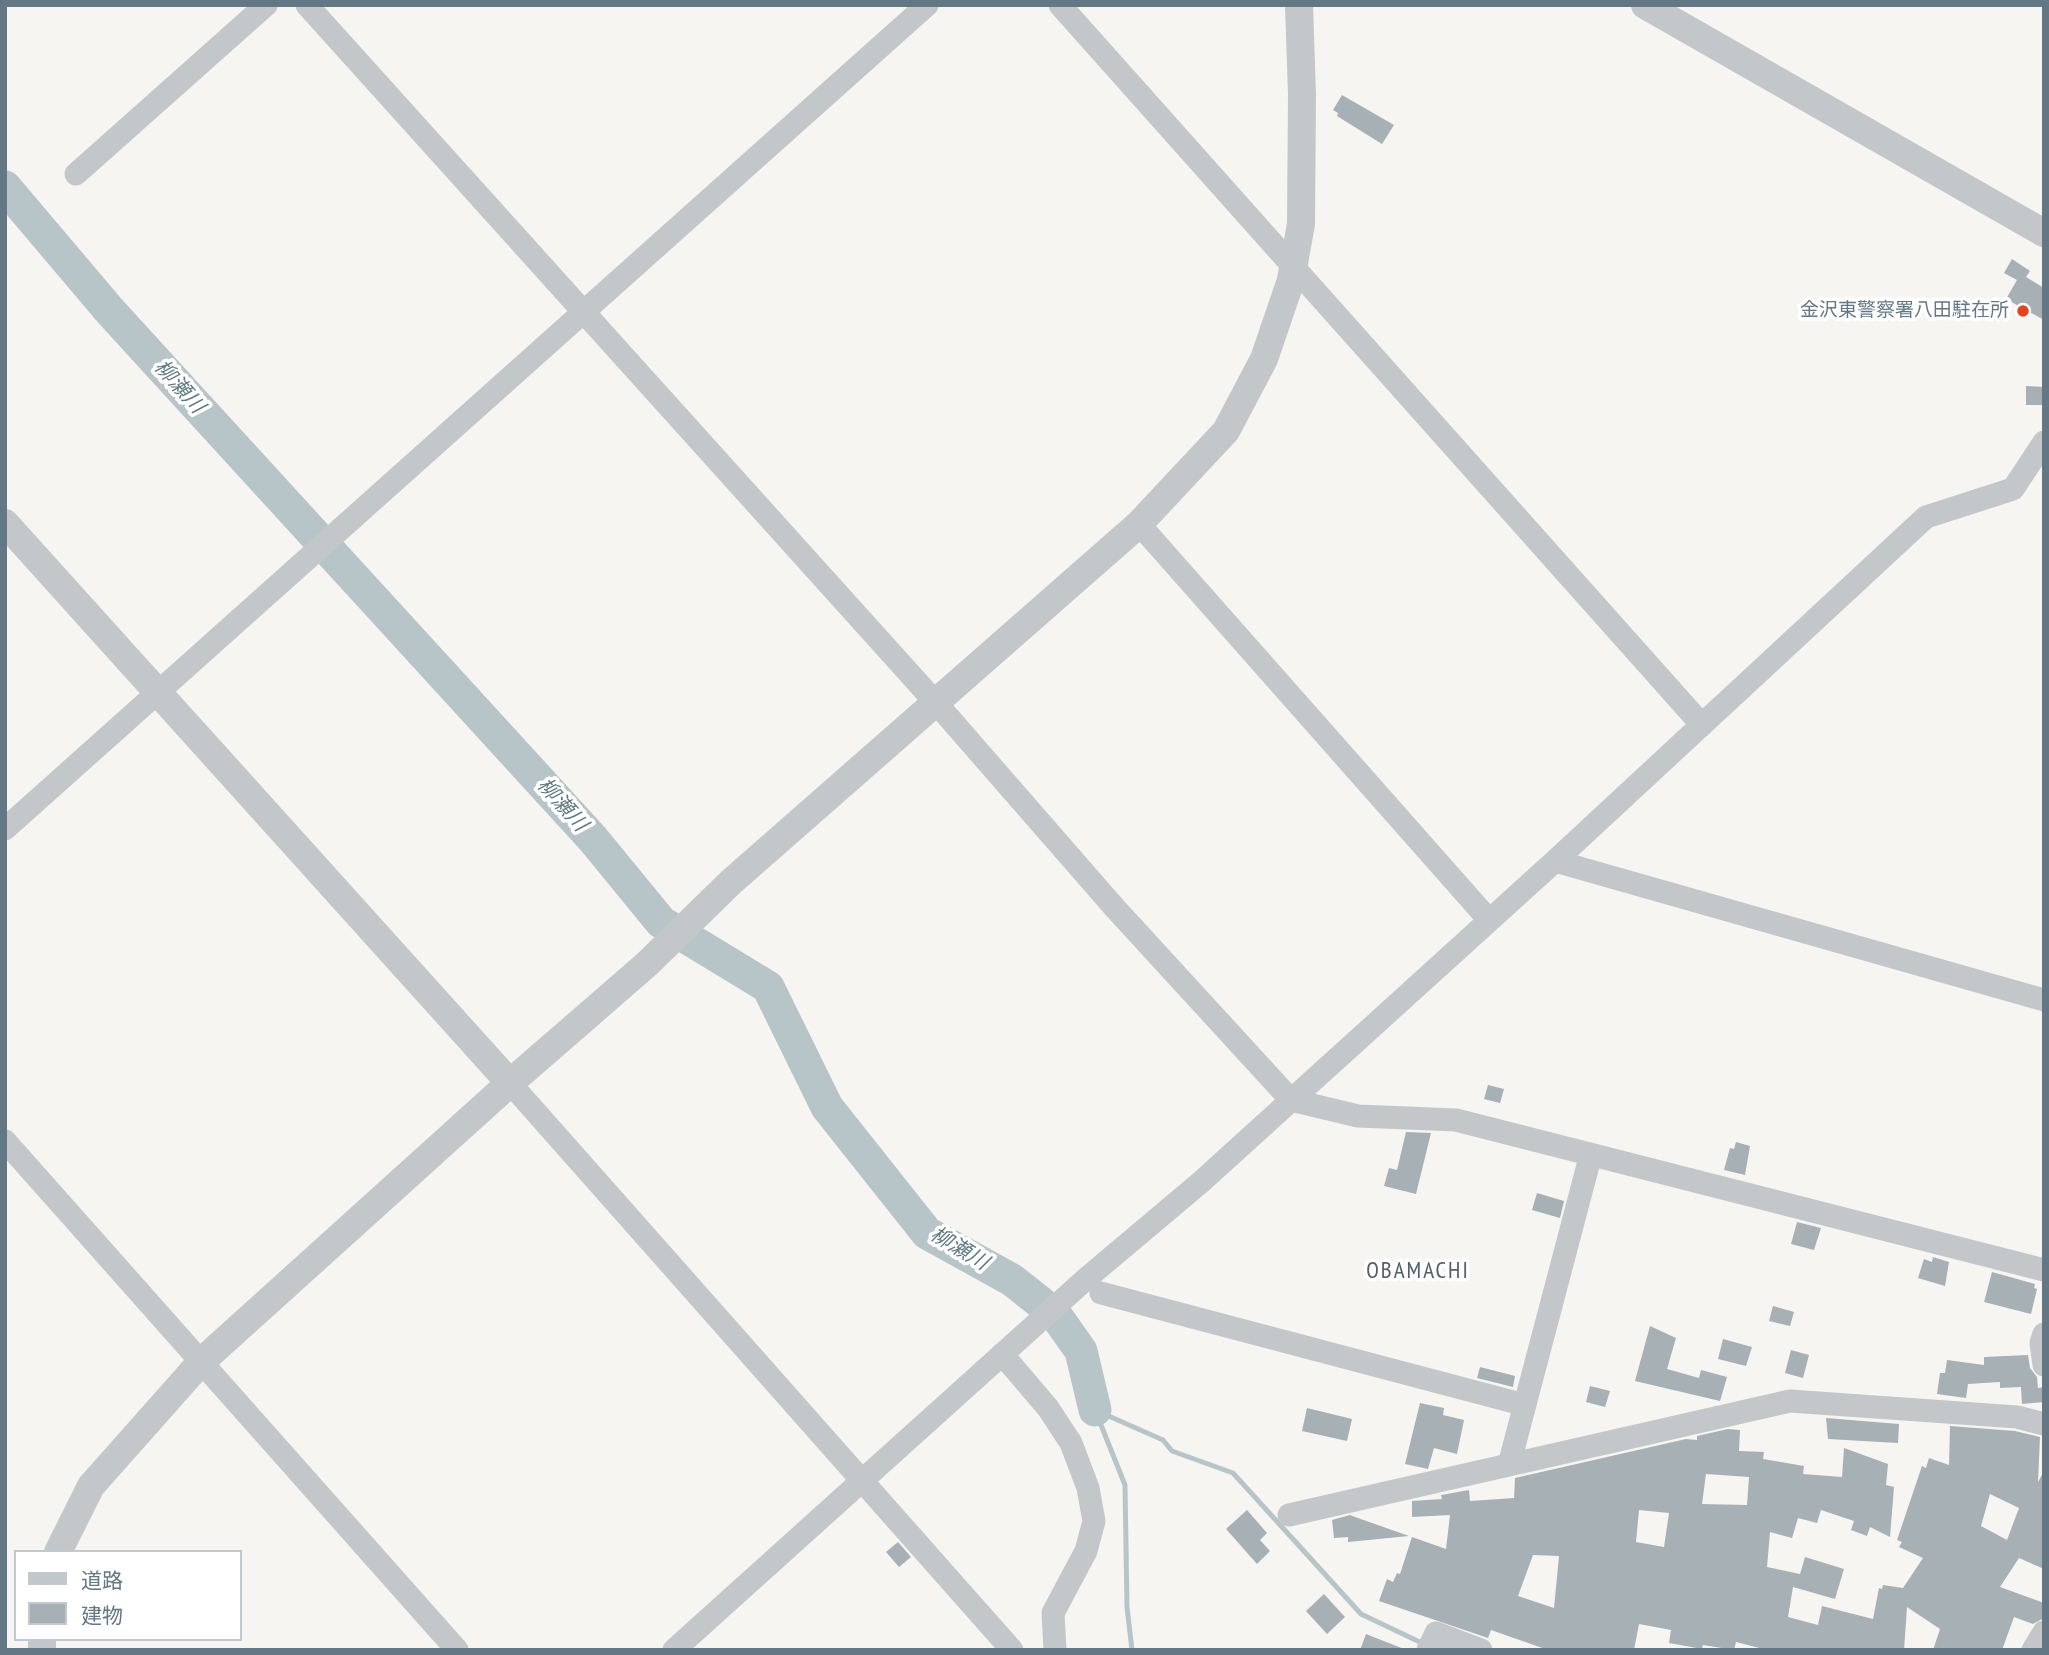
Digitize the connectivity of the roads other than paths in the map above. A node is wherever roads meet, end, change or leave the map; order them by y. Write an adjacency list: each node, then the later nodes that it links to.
1 (266, 5): 7 (street)
2 (307, 5): 10 (street)
3 (928, 5): 10 (street)
4 (1060, 5): 9 (street)
5 (1299, 5): 9 (street)
6 (1645, 5): 8 (street)
7 (76, 174)
8 (2044, 233)
9 (1293, 269): 13 (street); 16 (street)
10 (584, 312): 14 (street); 15 (street)
11 (2044, 442): 16 (street)
12 (5, 523): 14 (street)
13 (1139, 524): 15 (street); 19 (street)
14 (158, 693): 17 (street); 21 (street)
15 (937, 704): 21 (street); 22 (street)
16 (1702, 725): 18 (street)
17 (5, 829)
18 (1555, 861): 19 (street); 20 (street)
19 (1489, 920): 22 (street)
20 (2044, 1000)
21 (510, 1083): 29 (street); 34 (street)
22 (1292, 1100): 24 (street); 26 (street)
23 (5, 1141): 29 (street)
24 (1591, 1154): 25 (street); 31 (street)
25 (2044, 1270)
26 (1090, 1289): 28 (street); 31 (street)
27 (2044, 1334): 30 (street)
28 (1004, 1352): 34 (street); 42 (street)
29 (201, 1362): 36 (street); 39 (street)
30 (2044, 1364)
31 (1525, 1405): 33 (street)
32 (2044, 1424): 33 (street)
33 (1509, 1465): 35 (street)
34 (861, 1480): 40 (street); 41 (street)
35 (1289, 1515)
36 (59, 1550)
37 (2044, 1632): 44 (street)
38 (1430, 1646): 43 (street)
39 (457, 1650)
40 (674, 1650)
41 (1012, 1650)
42 (1055, 1650)
43 (1481, 1650)
44 (2033, 1650)

